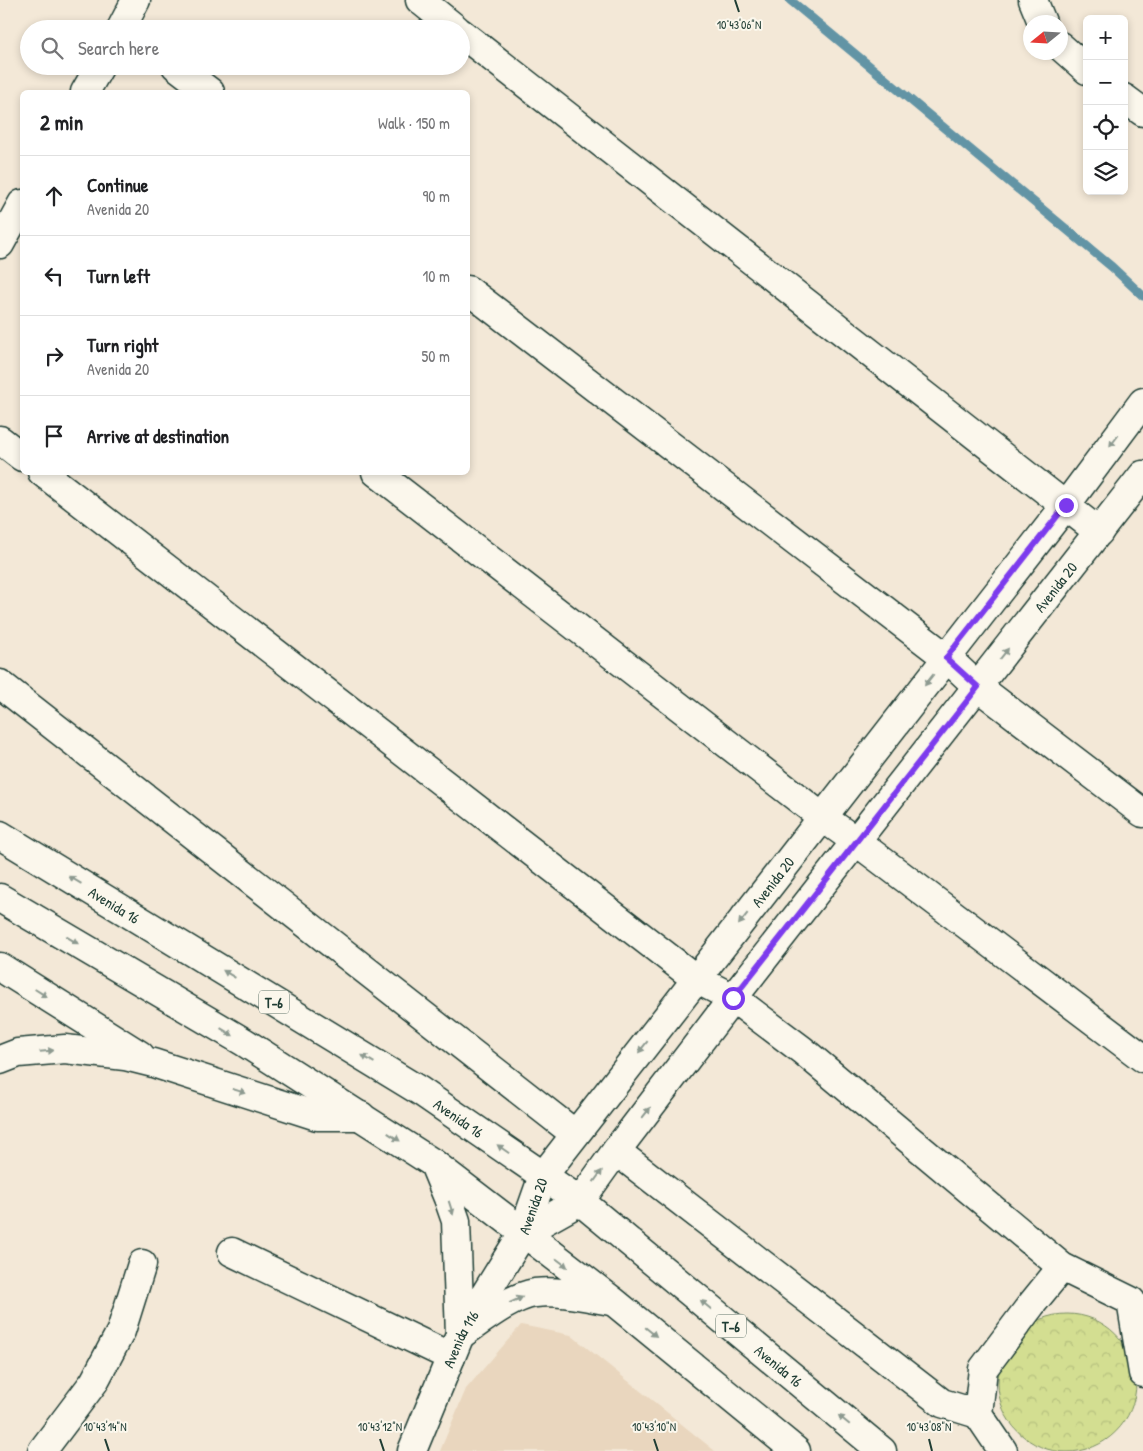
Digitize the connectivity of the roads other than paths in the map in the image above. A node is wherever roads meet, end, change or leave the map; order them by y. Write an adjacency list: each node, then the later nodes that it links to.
1 (136, 0): 5 (main road)
2 (420, 0): 6 (main road)
3 (1033, 0): 4 (main road)
4 (1039, 15)
5 (127, 20)
6 (445, 20)
7 (470, 40): 25 (main road)
8 (1068, 53): 9 (main road)
9 (1083, 66)
10 (95, 75): 12 (main road)
11 (188, 75): 13 (main road)
12 (86, 90)
13 (207, 90)
14 (1128, 101): 15 (main road)
15 (1143, 112)
16 (20, 208): 17 (main road)
17 (0, 244)
18 (470, 292): 27 (main road)
19 (1143, 402): 25 (main road, Avenida 20, one-way to 25)
20 (0, 440): 21 (main road)
21 (20, 455)
22 (46, 475): 36 (main road)
23 (380, 475): 31 (main road)
24 (1143, 475): 26 (main road, Avenida 20)
25 (1066, 505): 26 (main road); 27 (main road, Avenida 20)
26 (1099, 532): 29 (main road, Avenida 20, one-way to 26)
27 (946, 658): 29 (main road); 31 (main road, Avenida 20, one-way to 31)
28 (0, 684): 42 (main road)
29 (978, 687): 30 (main road); 33 (main road, Avenida 20)
30 (1143, 813)
31 (822, 817): 33 (main road); 36 (main road, Avenida 20, one-way to 36)
32 (0, 835): 45 (main road, Avenida 16 / T-6, one-way to 32)
33 (857, 842): 37 (main road, Avenida 20); 38 (main road)
34 (0, 898): 41 (main road, one-way to 41)
35 (0, 966): 40 (main road, one-way to 40)
36 (696, 979): 37 (main road); 42 (main road, Avenida 20, one-way to 42)
37 (733, 998): 43 (main road, Avenida 20, one-way to 37); 50 (main road)
38 (1143, 1058)
39 (0, 1060): 40 (main road, one-way to 40)
40 (153, 1063): 41 (main road, one-way to 41)
41 (360, 1116): 44 (main road, one-way to 44)
42 (575, 1134): 45 (main road, Avenida 20)
43 (616, 1151): 46 (main road, Avenida 20, one-way to 43); 55 (main road)
44 (433, 1163): 47 (main road); 53 (main road, one-way to 53)
45 (543, 1176): 46 (main road, Avenida 16 / T-6); 47 (main road, Avenida 20)
46 (580, 1201): 47 (main road, Avenida 20); 59 (main road, Avenida 16 / T-6, one-way to 46)
47 (523, 1233): 52 (main road, one-way to 52); 53 (main road, Avenida 116)
48 (232, 1252): 53 (main road)
49 (142, 1264): 56 (main road)
50 (1062, 1267): 51 (main road); 55 (main road)
51 (1137, 1295): 54 (main road)
52 (613, 1301): 53 (main road, one-way to 52); 58 (main road, one-way to 58)
53 (456, 1346): 57 (main road, Avenida 116)
54 (1143, 1373)
55 (978, 1414): 60 (main road)
56 (42, 1451)
57 (412, 1451)
58 (796, 1451)
59 (882, 1451)
60 (1003, 1451)

